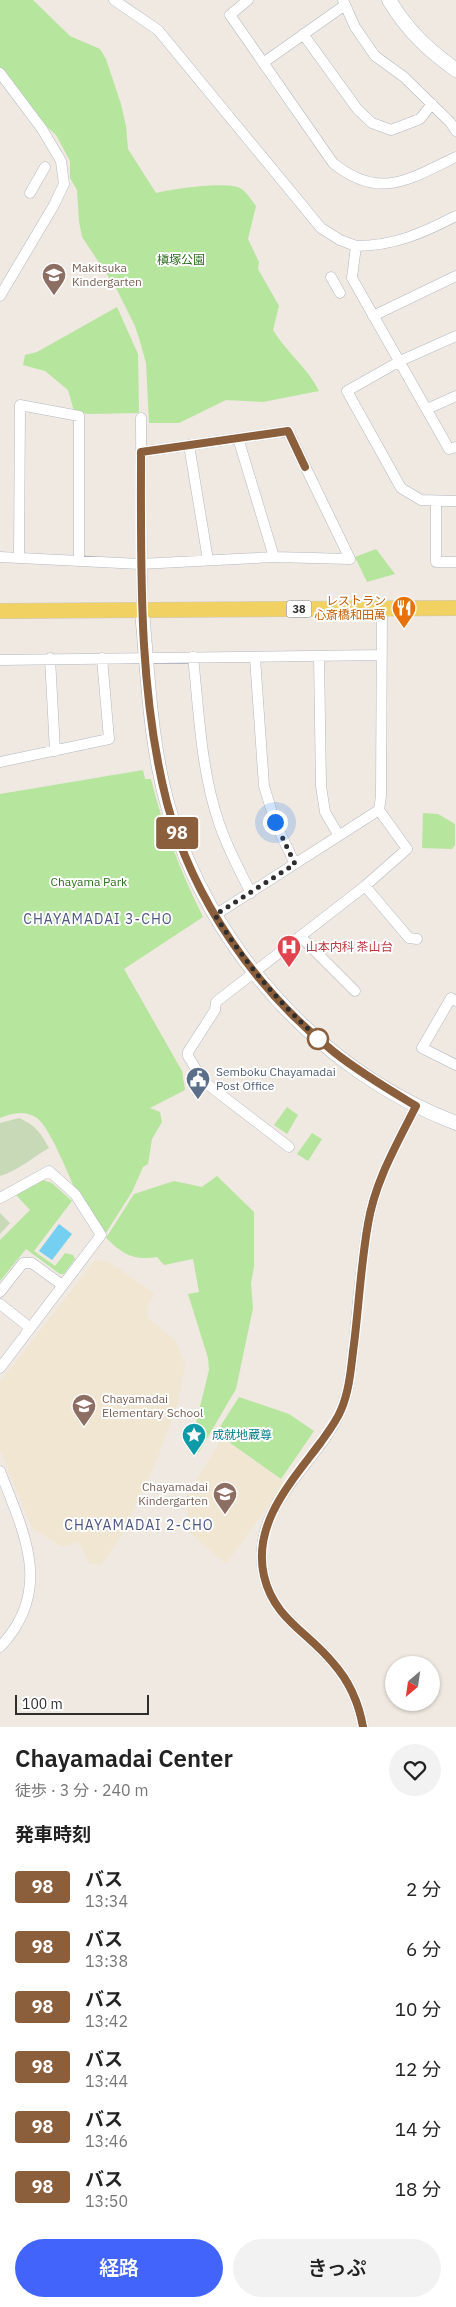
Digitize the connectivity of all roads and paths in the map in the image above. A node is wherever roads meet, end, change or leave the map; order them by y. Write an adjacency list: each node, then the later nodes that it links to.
1 (114, 0): 15 (street)
2 (248, 0): 6 (street)
3 (389, 0): 7 (street)
4 (344, 3): 5 (street); 9 (street)
5 (303, 34): 6 (street); 9 (street)
6 (263, 63): 11 (street)
7 (456, 70)
8 (0, 73): 19 (street)
9 (432, 104): 10 (street)
10 (456, 131)
11 (456, 157)
12 (45, 167): 13 (street)
13 (30, 193)
14 (456, 216): 15 (street)
15 (356, 246): 20 (street)
16 (456, 276): 20 (street)
17 (331, 277): 18 (street)
18 (340, 293)
19 (0, 296)
20 (373, 316): 22 (street)
21 (456, 336): 22 (street)
22 (400, 361): 24 (street); 30 (street)
23 (456, 396): 24 (street)
24 (427, 409): 28 (street)
25 (141, 418): 29 (street)
26 (238, 438): 27 (street); 34 (street); 34 (street)
27 (189, 445): 29 (street); 36 (street)
28 (456, 448)
29 (141, 452): 38 (street)
30 (436, 501): 31 (street); 37 (street)
31 (456, 501)
32 (0, 556): 33 (street)
33 (19, 556): 35 (street); 35 (street)
34 (274, 557): 36 (street)
35 (79, 560): 38 (street)
36 (208, 560): 38 (street)
37 (456, 562)
38 (140, 564): 42 (street)
39 (382, 608): 40 (main road, 38); 42 (main road, 38); 43 (street)
40 (456, 608)
41 (0, 611): 42 (main road, 38)
42 (142, 611): 44 (street)
43 (380, 656): 46 (street); 53 (street)
44 (146, 657): 45 (street); 48 (street); 58 (street)
45 (193, 657): 49 (street); 57 (street)
46 (319, 657): 49 (street); 54 (street)
47 (50, 658): 48 (street); 50 (street); 51 (street)
48 (102, 658): 51 (street)
49 (255, 658): 55 (street)
50 (0, 660)
51 (55, 751): 52 (street)
52 (0, 762)
53 (379, 810): 54 (street); 56 (street)
54 (339, 836): 55 (street)
55 (295, 864): 57 (street)
56 (365, 886): 59 (street); 60 (street)
57 (251, 893): 58 (street)
58 (215, 915): 61 (street)
59 (300, 936): 61 (street); 62 (street)
60 (417, 938)
61 (254, 972): 65 (street); 67 (street)
62 (355, 992)
63 (456, 1001): 64 (street)
64 (456, 1064)
65 (416, 1106): 66 (street); 76 (street)
66 (456, 1123)
67 (289, 1147)
68 (0, 1198): 69 (street)
69 (62, 1285): 70 (street); 72 (street)
70 (0, 1292)
71 (0, 1304): 72 (street)
72 (29, 1327): 73 (street)
73 (0, 1368)
74 (0, 1471): 75 (street)
75 (0, 1647)
76 (363, 1727)

